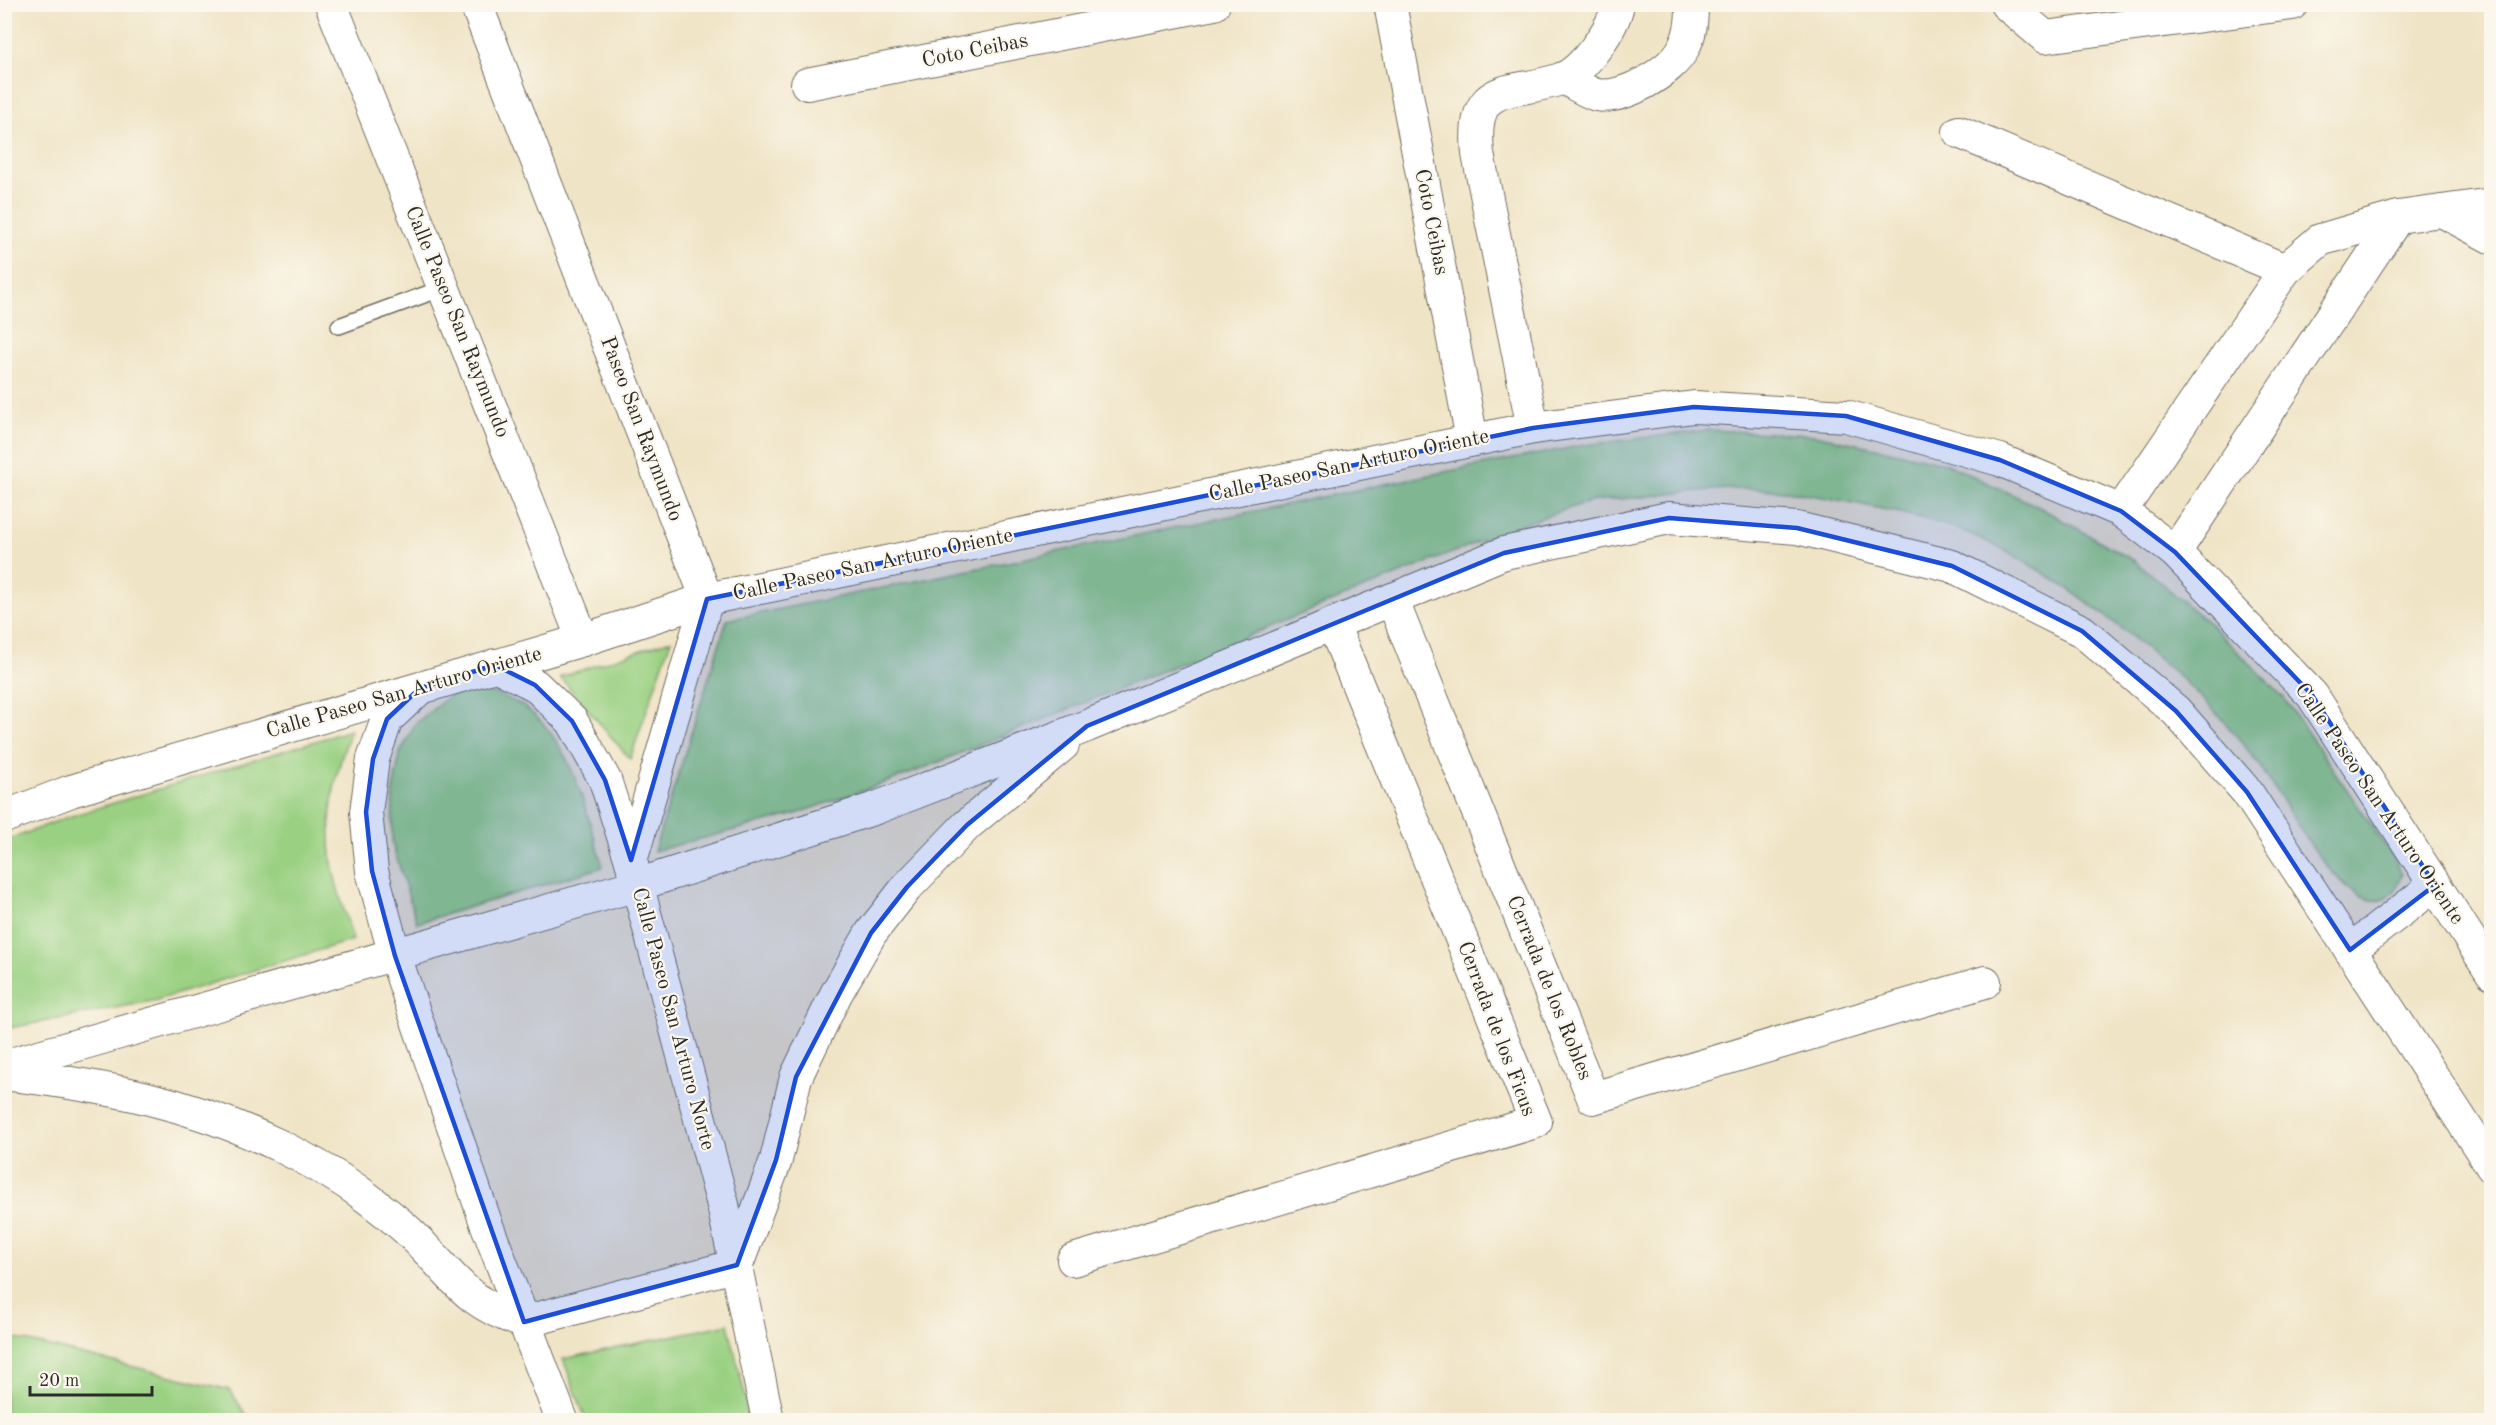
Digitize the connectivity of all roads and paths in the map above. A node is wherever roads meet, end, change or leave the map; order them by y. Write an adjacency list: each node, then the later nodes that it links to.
1 (331, 4): 18 (street, Calle Paseo San Raymundo)
2 (476, 4): 24 (street, Paseo San Raymundo)
3 (1214, 4): 11 (street, Coto Ceibas)
4 (1390, 4): 21 (street, Coto Ceibas)
5 (1618, 4): 10 (street)
6 (1692, 4): 10 (street)
7 (2006, 4): 9 (street)
8 (2292, 4): 9 (street)
9 (2126, 16)
10 (1563, 78): 20 (street)
11 (807, 84)
12 (1959, 132): 17 (street)
13 (2492, 204): 14 (street)
14 (2442, 211): 15 (street); 16 (street)
15 (2398, 218): 17 (street); 23 (street)
16 (2492, 238)
17 (2285, 270): 22 (street)
18 (443, 288): 19 (lane); 27 (street, Calle Paseo San Raymundo)
19 (339, 326)
20 (1533, 428): 21 (street, Calle Paseo San Arturo Oriente); 22 (street, Calle Paseo San Arturo Oriente)
21 (1472, 440): 24 (street, Calle Paseo San Arturo Oriente)
22 (2121, 511): 23 (street, Calle Paseo San Arturo Oriente)
23 (2175, 552): 33 (street, Calle Paseo San Arturo Oriente)
24 (707, 599): 27 (street, Calle Paseo San Arturo Oriente); 32 (street)
25 (1392, 599): 26 (street); 34 (street); 37 (street, Cerrada de los Robles)
26 (1333, 624): 30 (street); 41 (street, Cerrada de los Ficus)
27 (583, 640): 28 (street, Calle Paseo San Arturo Oriente)
28 (495, 665): 29 (street, Calle Paseo San Arturo Oriente); 32 (street, Calle Paseo San Arturo Norte)
29 (420, 688): 31 (street, Calle Paseo San Arturo Oriente); 35 (street)
30 (1087, 726): 32 (street); 42 (street)
31 (4, 817)
32 (634, 873): 35 (street); 42 (street, Calle Paseo San Arturo Norte)
33 (2435, 885): 34 (street); 36 (street, Calle Paseo San Arturo Oriente)
34 (2350, 950): 40 (street)
35 (395, 956): 38 (street); 43 (street)
36 (2492, 973)
37 (1984, 982)
38 (4, 1066)
39 (4, 1074): 43 (street)
40 (2492, 1167)
41 (1073, 1260)
42 (737, 1265): 43 (street); 45 (street, Calle Paseo San Arturo Norte)
43 (524, 1322): 44 (street)
44 (562, 1420)
45 (768, 1420)

